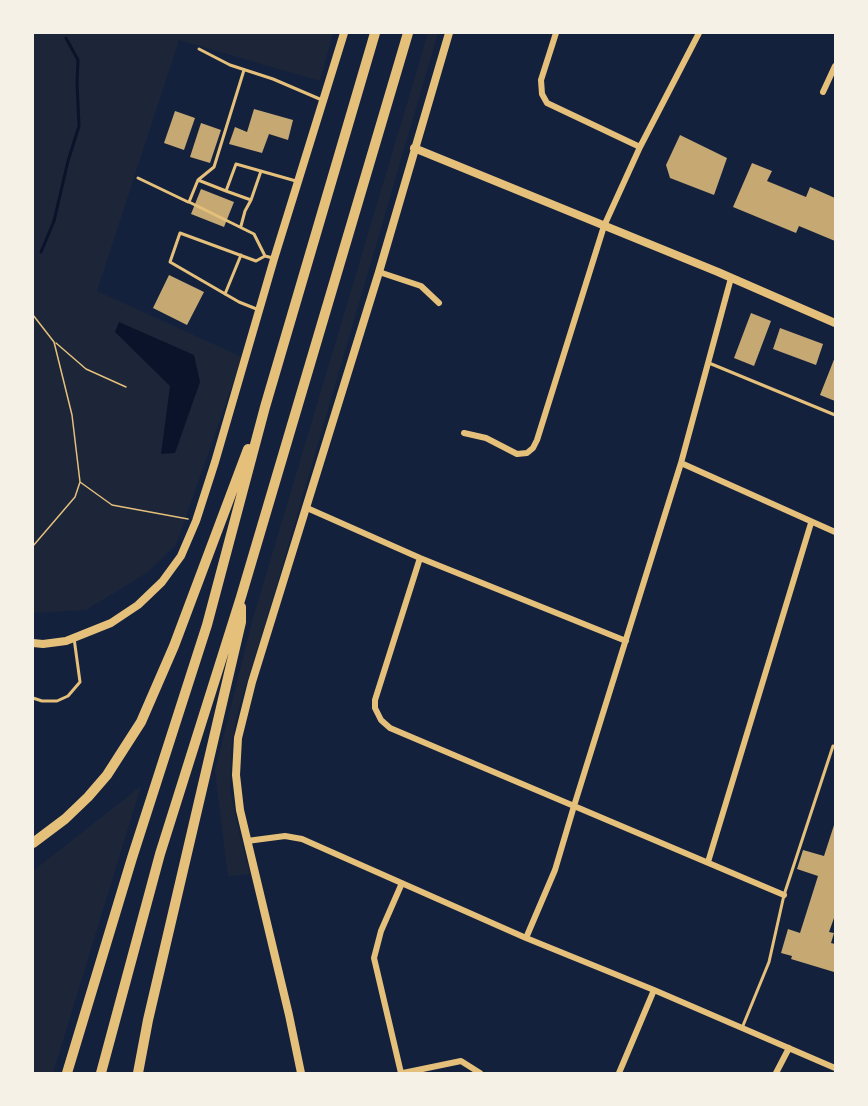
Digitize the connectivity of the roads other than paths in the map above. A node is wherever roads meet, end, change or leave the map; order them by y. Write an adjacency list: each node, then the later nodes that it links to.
1 (344, 33): 11 (street)
2 (375, 33): 33 (highway)
3 (408, 33): 41 (highway)
4 (449, 33): 13 (street)
5 (556, 33): 12 (street)
6 (699, 33): 12 (street)
7 (199, 49): 9 (lane)
8 (835, 66): 10 (street)
9 (244, 70): 11 (lane); 16 (lane)
10 (823, 92)
11 (322, 100): 17 (street)
12 (640, 147): 22 (street)
13 (414, 148): 22 (street); 26 (street)
14 (261, 171): 17 (lane); 18 (lane); 19 (lane)
15 (138, 178): 20 (lane)
16 (198, 180): 18 (lane); 20 (lane)
17 (298, 181): 25 (street)
18 (226, 191): 19 (lane)
19 (251, 200): 21 (lane)
20 (189, 202): 21 (lane)
21 (240, 226): 24 (lane)
22 (604, 226): 27 (street); 35 (street)
23 (241, 255): 24 (lane); 28 (lane); 28 (lane)
24 (265, 256): 25 (lane)
25 (274, 259): 30 (street)
26 (379, 272): 29 (street); 37 (street)
27 (731, 278): 31 (street); 32 (street)
28 (225, 294): 30 (lane)
29 (439, 303)
30 (260, 310): 42 (street)
31 (835, 324)
32 (708, 363): 34 (lane); 36 (street)
33 (265, 406): 49 (highway); 58 (highway)
34 (835, 415)
35 (465, 432)
36 (681, 464): 38 (street); 43 (street)
37 (307, 508): 40 (street); 48 (street)
38 (812, 522): 39 (street); 50 (street)
39 (835, 532)
40 (420, 558): 43 (street); 47 (street)
41 (241, 597): 59 (highway); 60 (highway)
42 (74, 638): 44 (street); 45 (lane)
43 (626, 642): 47 (street)
44 (33, 643)
45 (33, 698)
46 (833, 746): 52 (lane)
47 (574, 806): 50 (street); 53 (street)
48 (247, 841): 51 (street); 61 (street)
49 (33, 843)
50 (708, 862): 52 (street)
51 (402, 883): 53 (street); 62 (street)
52 (784, 895): 55 (lane)
53 (526, 938): 54 (street)
54 (654, 990): 55 (street); 64 (street)
55 (742, 1028): 56 (street)
56 (789, 1048): 57 (street); 65 (street)
57 (835, 1068)
58 (67, 1073)
59 (101, 1073)
60 (138, 1073)
61 (302, 1073)
62 (402, 1073): 63 (street)
63 (480, 1073)
64 (619, 1073)
65 (776, 1073)

